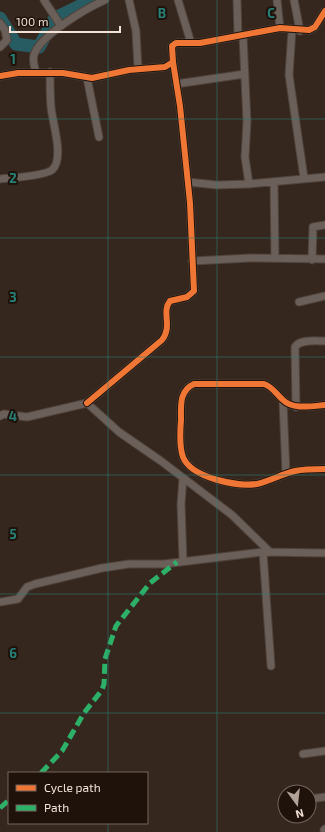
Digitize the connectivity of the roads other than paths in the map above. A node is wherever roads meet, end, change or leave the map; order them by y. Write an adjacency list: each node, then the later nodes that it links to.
1 (44, 0): 11 (street)
2 (105, 0): 11 (street)
3 (129, 0): 18 (street)
4 (178, 0): 15 (street)
5 (237, 0): 14 (street)
6 (277, 0): 12 (street)
7 (294, 0): 13 (street)
8 (325, 11): 9 (street)
9 (322, 22): 13 (street)
10 (0, 23): 16 (street)
11 (59, 24): 20 (street)
12 (280, 28): 13 (street); 14 (street)
13 (296, 30): 27 (street)
14 (240, 36): 15 (street); 21 (street)
15 (191, 43): 17 (street)
16 (0, 47)
17 (173, 62): 18 (street); 24 (street)
18 (138, 70): 23 (street)
19 (50, 72): 20 (street); 23 (street); 28 (street)
20 (36, 73): 22 (street)
21 (245, 74): 24 (street); 31 (street)
22 (0, 76)
23 (87, 78): 25 (street)
24 (176, 84): 29 (street)
25 (99, 137)
26 (325, 177): 27 (street)
27 (304, 178): 30 (street)
28 (0, 179)
29 (188, 182): 31 (street); 36 (street)
30 (274, 182): 31 (street); 33 (street)
31 (249, 184)
32 (325, 224): 35 (street)
33 (275, 258): 35 (street); 36 (street)
34 (325, 259): 35 (street)
35 (312, 260)
36 (192, 261): 41 (street)
37 (325, 296): 38 (street)
38 (299, 302)
39 (325, 341): 42 (street)
40 (283, 401): 42 (street); 46 (street); 46 (street)
41 (87, 403): 44 (street); 47 (street)
42 (296, 406): 43 (street)
43 (325, 406)
44 (0, 416)
45 (325, 469): 46 (street)
46 (286, 474)
47 (183, 478): 48 (street); 50 (street)
48 (266, 552): 49 (street); 50 (street); 52 (street)
49 (325, 553)
50 (183, 561): 51 (street)
51 (0, 602)
52 (272, 666)
53 (325, 751): 54 (street)
54 (303, 754)

